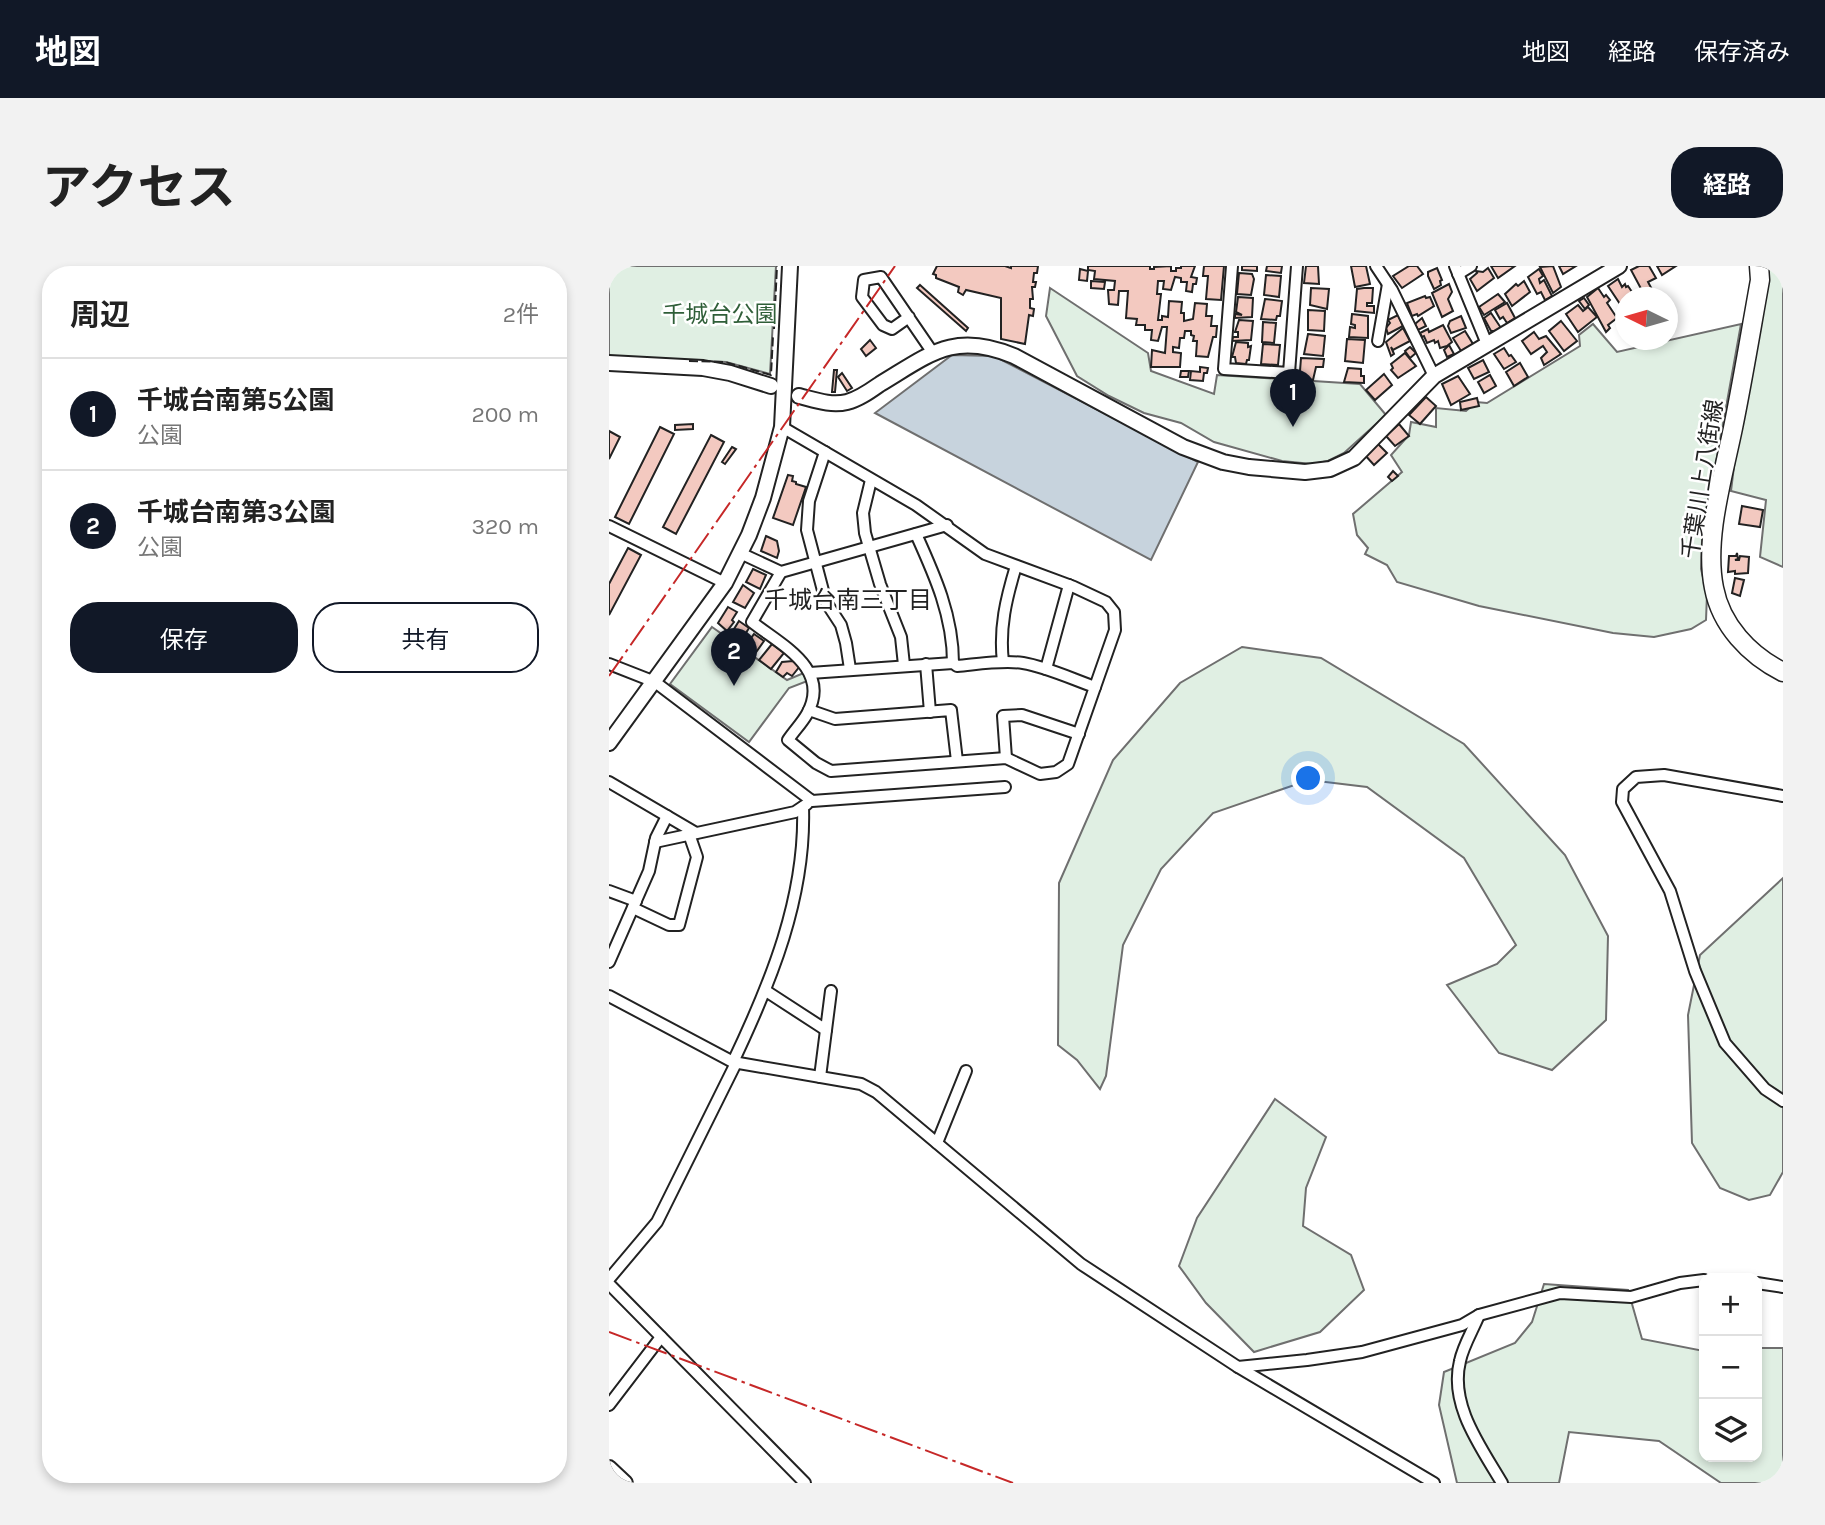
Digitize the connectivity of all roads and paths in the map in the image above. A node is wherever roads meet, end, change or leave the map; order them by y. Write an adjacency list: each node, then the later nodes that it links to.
1 (790, 266): 18 (street)
2 (1232, 266): 3 (street)
3 (1297, 266)
4 (1376, 266): 9 (street)
5 (1471, 266): 8 (street)
6 (1619, 266): 12 (street)
7 (1759, 266): 38 (main road, 千葉川上八街線)
8 (1456, 270): 12 (street)
9 (1388, 284): 11 (street); 15 (street)
10 (909, 317): 10 (street); 13 (street)
11 (1378, 341)
12 (1487, 344): 15 (street)
13 (933, 353): 15 (street); 17 (street)
14 (609, 363): 16 (street)
15 (1434, 376)
16 (771, 386)
17 (799, 396)
18 (782, 427): 19 (street); 25 (street)
19 (824, 453): 20 (street); 26 (street)
20 (871, 480): 22 (street); 24 (street)
21 (609, 526): 29 (street)
22 (947, 526): 23 (street); 27 (street)
23 (916, 534): 24 (street); 32 (street)
24 (869, 547): 26 (street); 35 (street)
25 (740, 553): 28 (street); 29 (street)
26 (814, 562): 28 (street); 36 (street)
27 (1016, 566): 30 (street); 31 (street)
28 (781, 572): 39 (street)
29 (725, 583): 40 (street)
30 (1069, 585): 37 (street); 41 (street)
31 (1003, 662): 32 (street); 37 (street)
32 (953, 663): 34 (street)
33 (609, 664): 40 (street)
34 (926, 664): 35 (street); 43 (street)
35 (904, 665): 36 (street)
36 (850, 669): 39 (street)
37 (1046, 669): 41 (street)
38 (1783, 672)
39 (810, 673): 42 (street)
40 (655, 682): 45 (street); 51 (street)
41 (1095, 687): 44 (street)
42 (809, 710): 43 (street); 47 (street)
43 (930, 712): 47 (street)
44 (1079, 733): 46 (street); 46 (street)
45 (609, 743)
46 (1006, 758): 47 (street)
47 (957, 761)
48 (609, 782): 52 (street)
49 (1005, 787): 51 (street)
50 (1783, 796): 65 (street)
51 (808, 804): 53 (street); 58 (street)
52 (667, 816): 53 (street); 54 (street)
53 (692, 834): 54 (street); 56 (street)
54 (655, 842): 56 (street)
55 (609, 891): 56 (street)
56 (635, 905): 57 (street)
57 (609, 962)
58 (766, 991): 61 (street); 62 (street)
59 (831, 991): 61 (street)
60 (609, 996): 62 (street)
61 (826, 1030): 64 (street)
62 (734, 1063): 64 (street); 68 (street)
63 (966, 1071): 66 (street)
64 (820, 1077): 66 (street)
65 (1783, 1101)
66 (937, 1143): 73 (street)
67 (1699, 1281): 71 (street)
68 (609, 1282): 72 (street)
69 (1762, 1284): 70 (street)
70 (1783, 1287)
71 (1479, 1315): 73 (street); 79 (street)
72 (661, 1337): 74 (street); 77 (street)
73 (1238, 1367): 78 (street)
74 (609, 1405)
75 (609, 1468): 76 (street)
76 (625, 1483)
77 (805, 1483)
78 (1434, 1483)
79 (1502, 1483)

